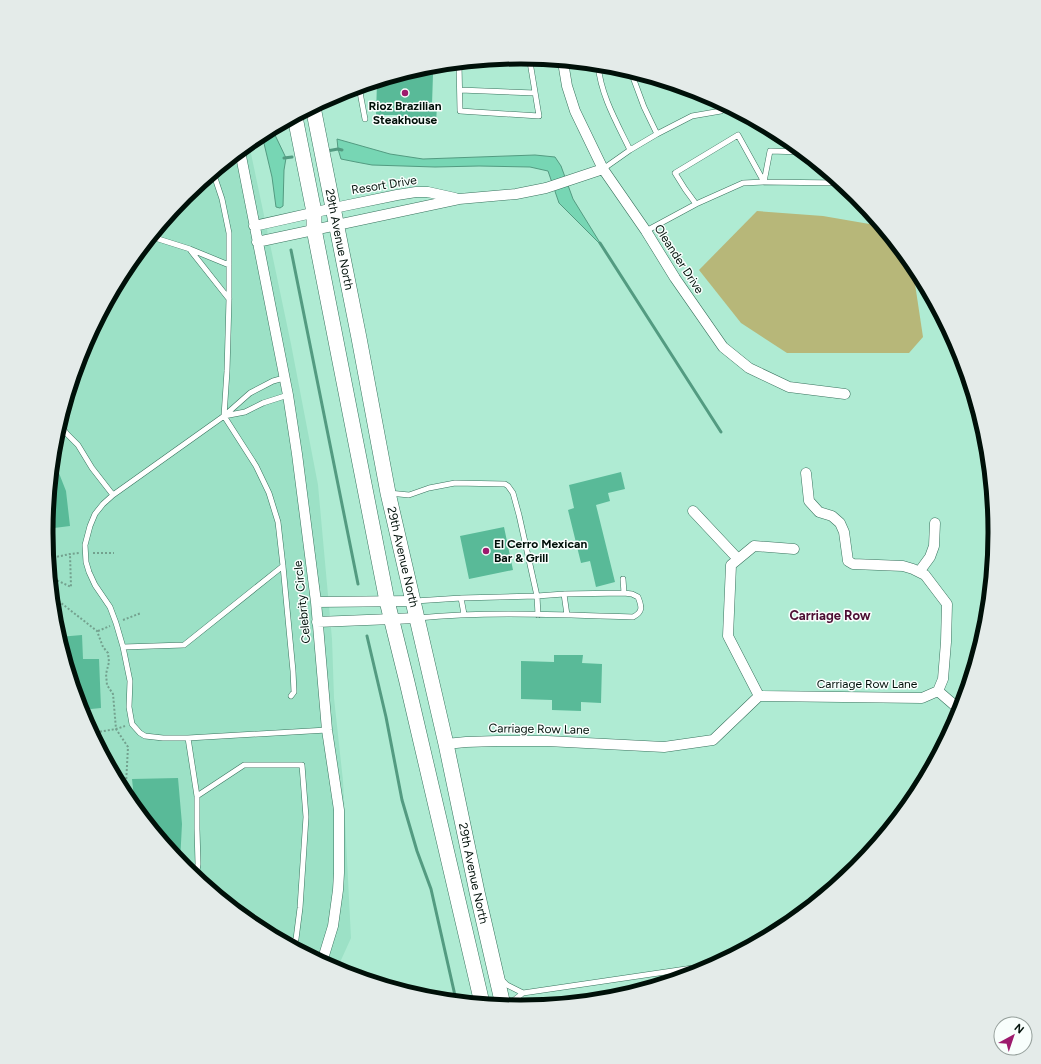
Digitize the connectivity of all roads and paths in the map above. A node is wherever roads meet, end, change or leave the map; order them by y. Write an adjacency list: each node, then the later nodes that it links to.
1 (530, 65): 8 (lane)
2 (564, 67): 17 (street, Oleander Drive)
3 (459, 68): 6 (lane)
4 (598, 71): 14 (lane)
5 (633, 78): 13 (lane)
6 (460, 90): 8 (lane); 8 (lane)
7 (360, 93): 11 (lane)
8 (535, 93)
9 (721, 111): 13 (lane)
10 (314, 113): 23 (main road, 29th Avenue North)
11 (365, 119)
12 (296, 122): 24 (main road, 29th Avenue North)
13 (657, 134): 14 (lane)
14 (630, 150): 17 (lane)
15 (792, 152): 19 (lane)
16 (241, 157): 26 (street, Celebrity Circle)
17 (603, 169): 21 (street, Resort Drive); 28 (street, Oleander Drive)
18 (215, 179): 32 (lane)
19 (764, 182): 20 (lane); 22 (lane); 22 (lane)
20 (831, 183)
21 (459, 199): 23 (street, Resort Drive); 25 (street, Resort Drive)
22 (696, 204): 28 (lane)
23 (334, 208): 24 (street, Resort Drive); 25 (main road, 29th Avenue North)
24 (314, 212): 26 (street); 27 (main road, 29th Avenue North)
25 (337, 224): 27 (street, Resort Drive); 40 (main road, 29th Avenue North)
26 (254, 226): 30 (street, Celebrity Circle)
27 (314, 229): 30 (street); 56 (main road, 29th Avenue North)
28 (646, 231): 35 (street, Oleander Drive)
29 (157, 238): 31 (lane)
30 (257, 242): 34 (street, Celebrity Circle)
31 (190, 250): 32 (lane); 33 (lane)
32 (230, 265): 33 (lane)
33 (229, 299): 37 (lane)
34 (284, 378): 36 (street, Celebrity Circle); 37 (lane)
35 (845, 394)
36 (288, 395): 37 (lane); 58 (street, Celebrity Circle)
37 (224, 416): 41 (lane); 47 (lane)
38 (64, 431): 41 (lane)
39 (806, 473): 48 (street)
40 (388, 493): 53 (lane); 57 (main road, 29th Avenue North)
41 (113, 495): 65 (lane)
42 (693, 511): 46 (street)
43 (935, 523): 48 (street)
44 (794, 548): 46 (street)
45 (70, 554): 50 (path)
46 (738, 558): 68 (street)
47 (283, 566): 65 (lane); 67 (lane)
48 (919, 572): 66 (street)
49 (623, 579): 51 (lane)
50 (56, 580)
51 (624, 593): 52 (lane); 61 (lane)
52 (564, 594): 53 (lane); 61 (lane)
53 (537, 596): 54 (lane); 60 (lane)
54 (461, 598): 57 (lane); 59 (lane)
55 (58, 601): 71 (path)
56 (387, 601): 57 (street); 58 (street); 63 (main road, 29th Avenue North)
57 (413, 601): 62 (main road, 29th Avenue North)
58 (316, 602): 64 (street, Celebrity Circle)
59 (464, 614): 60 (lane); 62 (lane)
60 (538, 615): 61 (lane)
61 (567, 615)
62 (417, 618): 63 (street); 75 (main road, 29th Avenue North)
63 (391, 619): 64 (street); 84 (main road, 29th Avenue North)
64 (317, 622): 72 (street, Celebrity Circle)
65 (123, 647): 70 (lane)
66 (938, 691): 68 (street, Carriage Row Lane); 69 (street)
67 (291, 696)
68 (758, 696): 75 (street, Carriage Row Lane)
69 (954, 705)
70 (132, 724): 71 (path); 74 (lane)
71 (116, 729): 73 (path); 76 (path)
72 (327, 730): 74 (lane); 80 (street, Celebrity Circle)
73 (98, 732)
74 (188, 738): 77 (lane)
75 (446, 744): 82 (main road, 29th Avenue North)
76 (126, 782)
77 (197, 796): 78 (lane); 79 (lane)
78 (197, 870)
79 (294, 941)
80 (324, 956)
81 (690, 967): 83 (lane)
82 (497, 976): 83 (lane); 85 (main road, 29th Avenue North)
83 (523, 993): 86 (lane)
84 (481, 997)
85 (502, 999)
86 (515, 1000)

